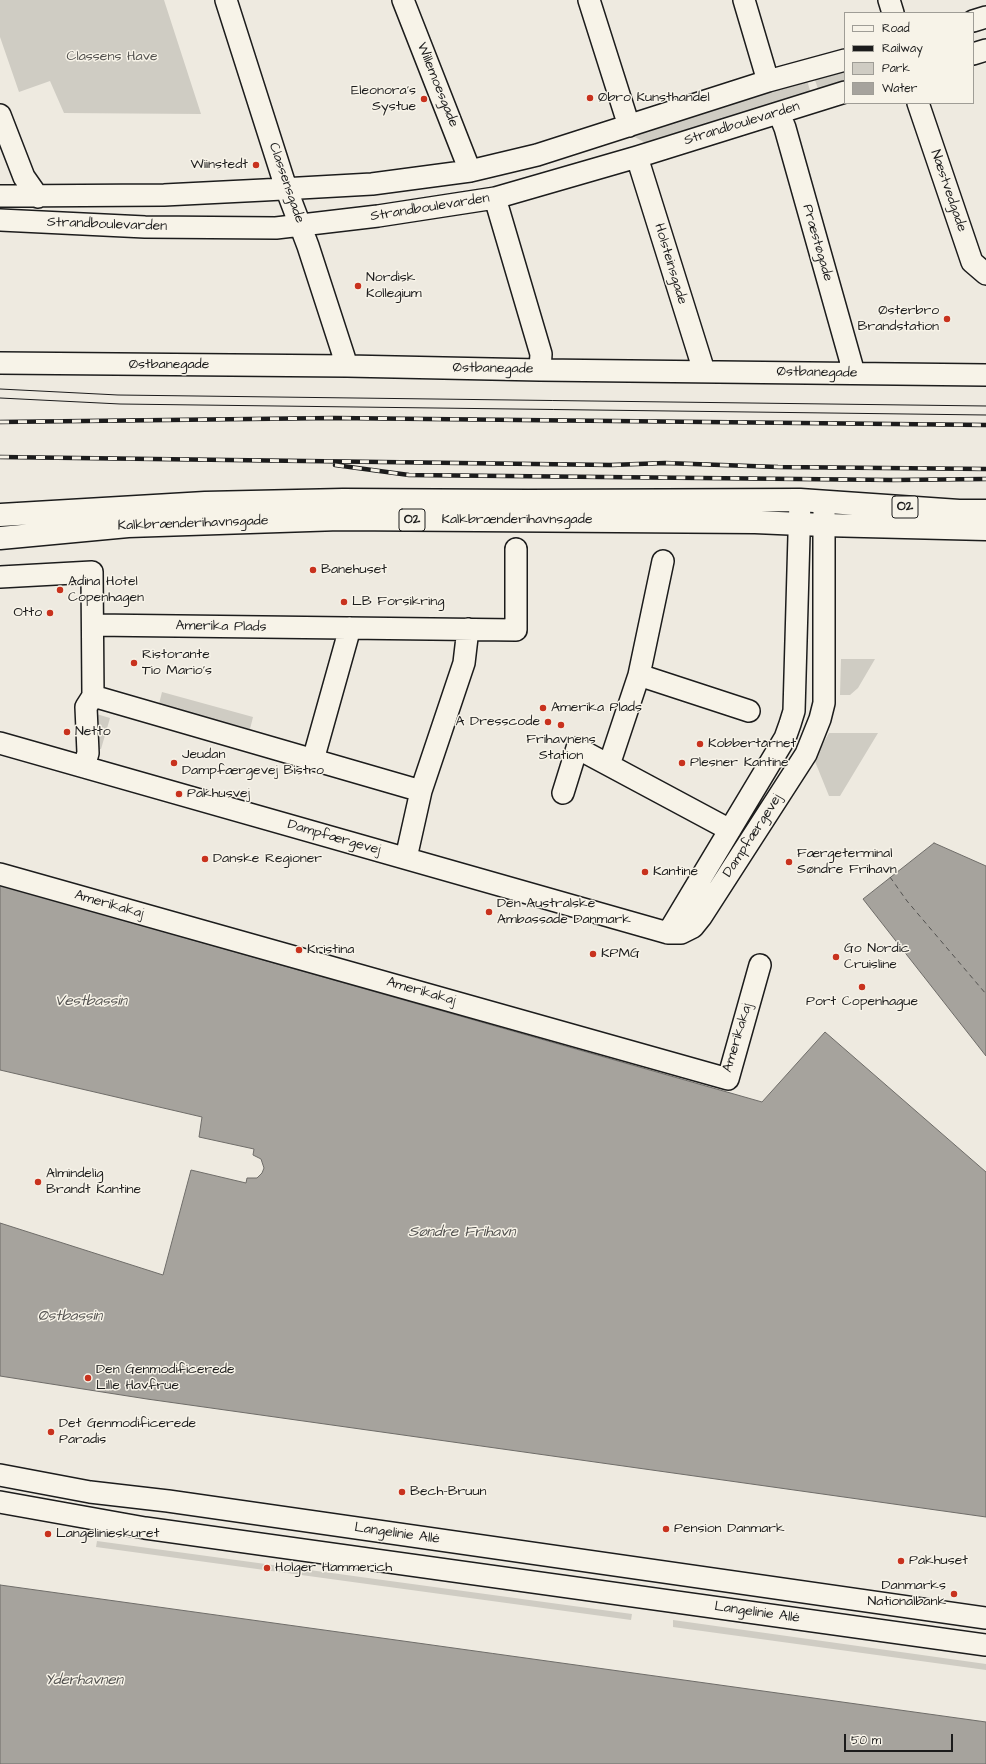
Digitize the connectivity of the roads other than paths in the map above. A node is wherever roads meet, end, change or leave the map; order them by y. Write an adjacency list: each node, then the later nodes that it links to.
1 (226, 0): 20 (street, Classensgade)
2 (403, 0): 19 (street, Willemoesgade)
3 (589, 0): 17 (street)
4 (744, 0): 12 (street)
5 (889, 0): 6 (street)
6 (892, 12)
7 (986, 17): 8 (street)
8 (974, 21)
9 (986, 50): 10 (street)
10 (974, 54)
11 (844, 60): 12 (street, Strandboulevarden)
12 (768, 81): 17 (street, Strandboulevarden)
13 (844, 92): 15 (street, Strandboulevarden)
14 (918, 104): 25 (street, Næstvedgade)
15 (779, 113): 18 (street, Strandboulevarden); 30 (street, Præstøgade)
16 (0, 115): 21 (street)
17 (629, 126): 19 (street, Strandboulevarden)
18 (637, 157): 22 (street, Strandboulevarden); 29 (street, Holsteinsgade)
19 (470, 171): 20 (street, Strandboulevarden)
20 (286, 188): 21 (street, Strandboulevarden); 24 (street, Classensgade)
21 (21, 192)
22 (495, 198): 24 (street, Strandboulevarden); 28 (street)
23 (0, 220): 24 (street, Strandboulevarden)
24 (301, 226): 27 (street, Classensgade)
25 (986, 274)
26 (0, 363): 27 (street, Østbanegade)
27 (347, 366): 28 (street, Østbanegade)
28 (540, 370): 29 (street, Østbanegade)
29 (704, 372): 30 (street, Østbanegade)
30 (854, 373): 31 (street, Østbanegade)
31 (986, 375)
32 (800, 500): 33 (main road, Kalkbrænderihavnsgade / O2); 35 (main road, Kalkbrænderihavnsgade / O2); 36 (street, Dampfærgevej)
33 (824, 501): 34 (main road, Kalkbrænderihavnsgade / O2); 37 (street, Dampfærgevej)
34 (986, 511)
35 (0, 515)
36 (799, 524): 37 (main road, Kalkbrænderihavnsgade / O2); 39 (main road, Kalkbrænderihavnsgade / O2); 48 (street, Dampfærgevej)
37 (824, 525): 38 (main road, Kalkbrænderihavnsgade / O2); 48 (street, Dampfærgevej)
38 (986, 529)
39 (0, 538)
40 (516, 549): 45 (street, Amerika Plads)
41 (663, 561): 46 (street)
42 (0, 577): 43 (street)
43 (93, 625): 44 (street, Amerika Plads); 47 (street)
44 (350, 628): 45 (street, Amerika Plads); 51 (street)
45 (468, 629): 54 (street)
46 (639, 675): 49 (street); 52 (street)
47 (93, 696): 51 (street); 53 (street)
48 (811, 706): 56 (street, Dampfærgevej); 59 (street, Dampfærgevej)
49 (749, 711)
50 (0, 743): 53 (street, Dampfærgevej)
51 (313, 760): 54 (street)
52 (609, 765): 55 (street); 56 (street)
53 (84, 767): 57 (street, Dampfærgevej)
54 (422, 791): 57 (street)
55 (562, 793)
56 (730, 830): 59 (street, Dampfærgevej)
57 (406, 858): 59 (street, Dampfærgevej)
58 (0, 874): 60 (street, Amerikakaj)
59 (674, 933)
60 (760, 965)
61 (0, 1475): 62 (street, Langelinie Allé)
62 (90, 1492): 64 (street, Langelinie Allé); 65 (street)
63 (0, 1502): 65 (street, Langelinie Allé)
64 (263, 1515): 66 (street); 67 (street, Langelinie Allé)
65 (86, 1518): 66 (street, Langelinie Allé)
66 (259, 1544): 68 (street, Langelinie Allé)
67 (532, 1554): 68 (street); 69 (street, Langelinie Allé)
68 (528, 1581): 70 (street, Langelinie Allé)
69 (986, 1618)
70 (986, 1645)

